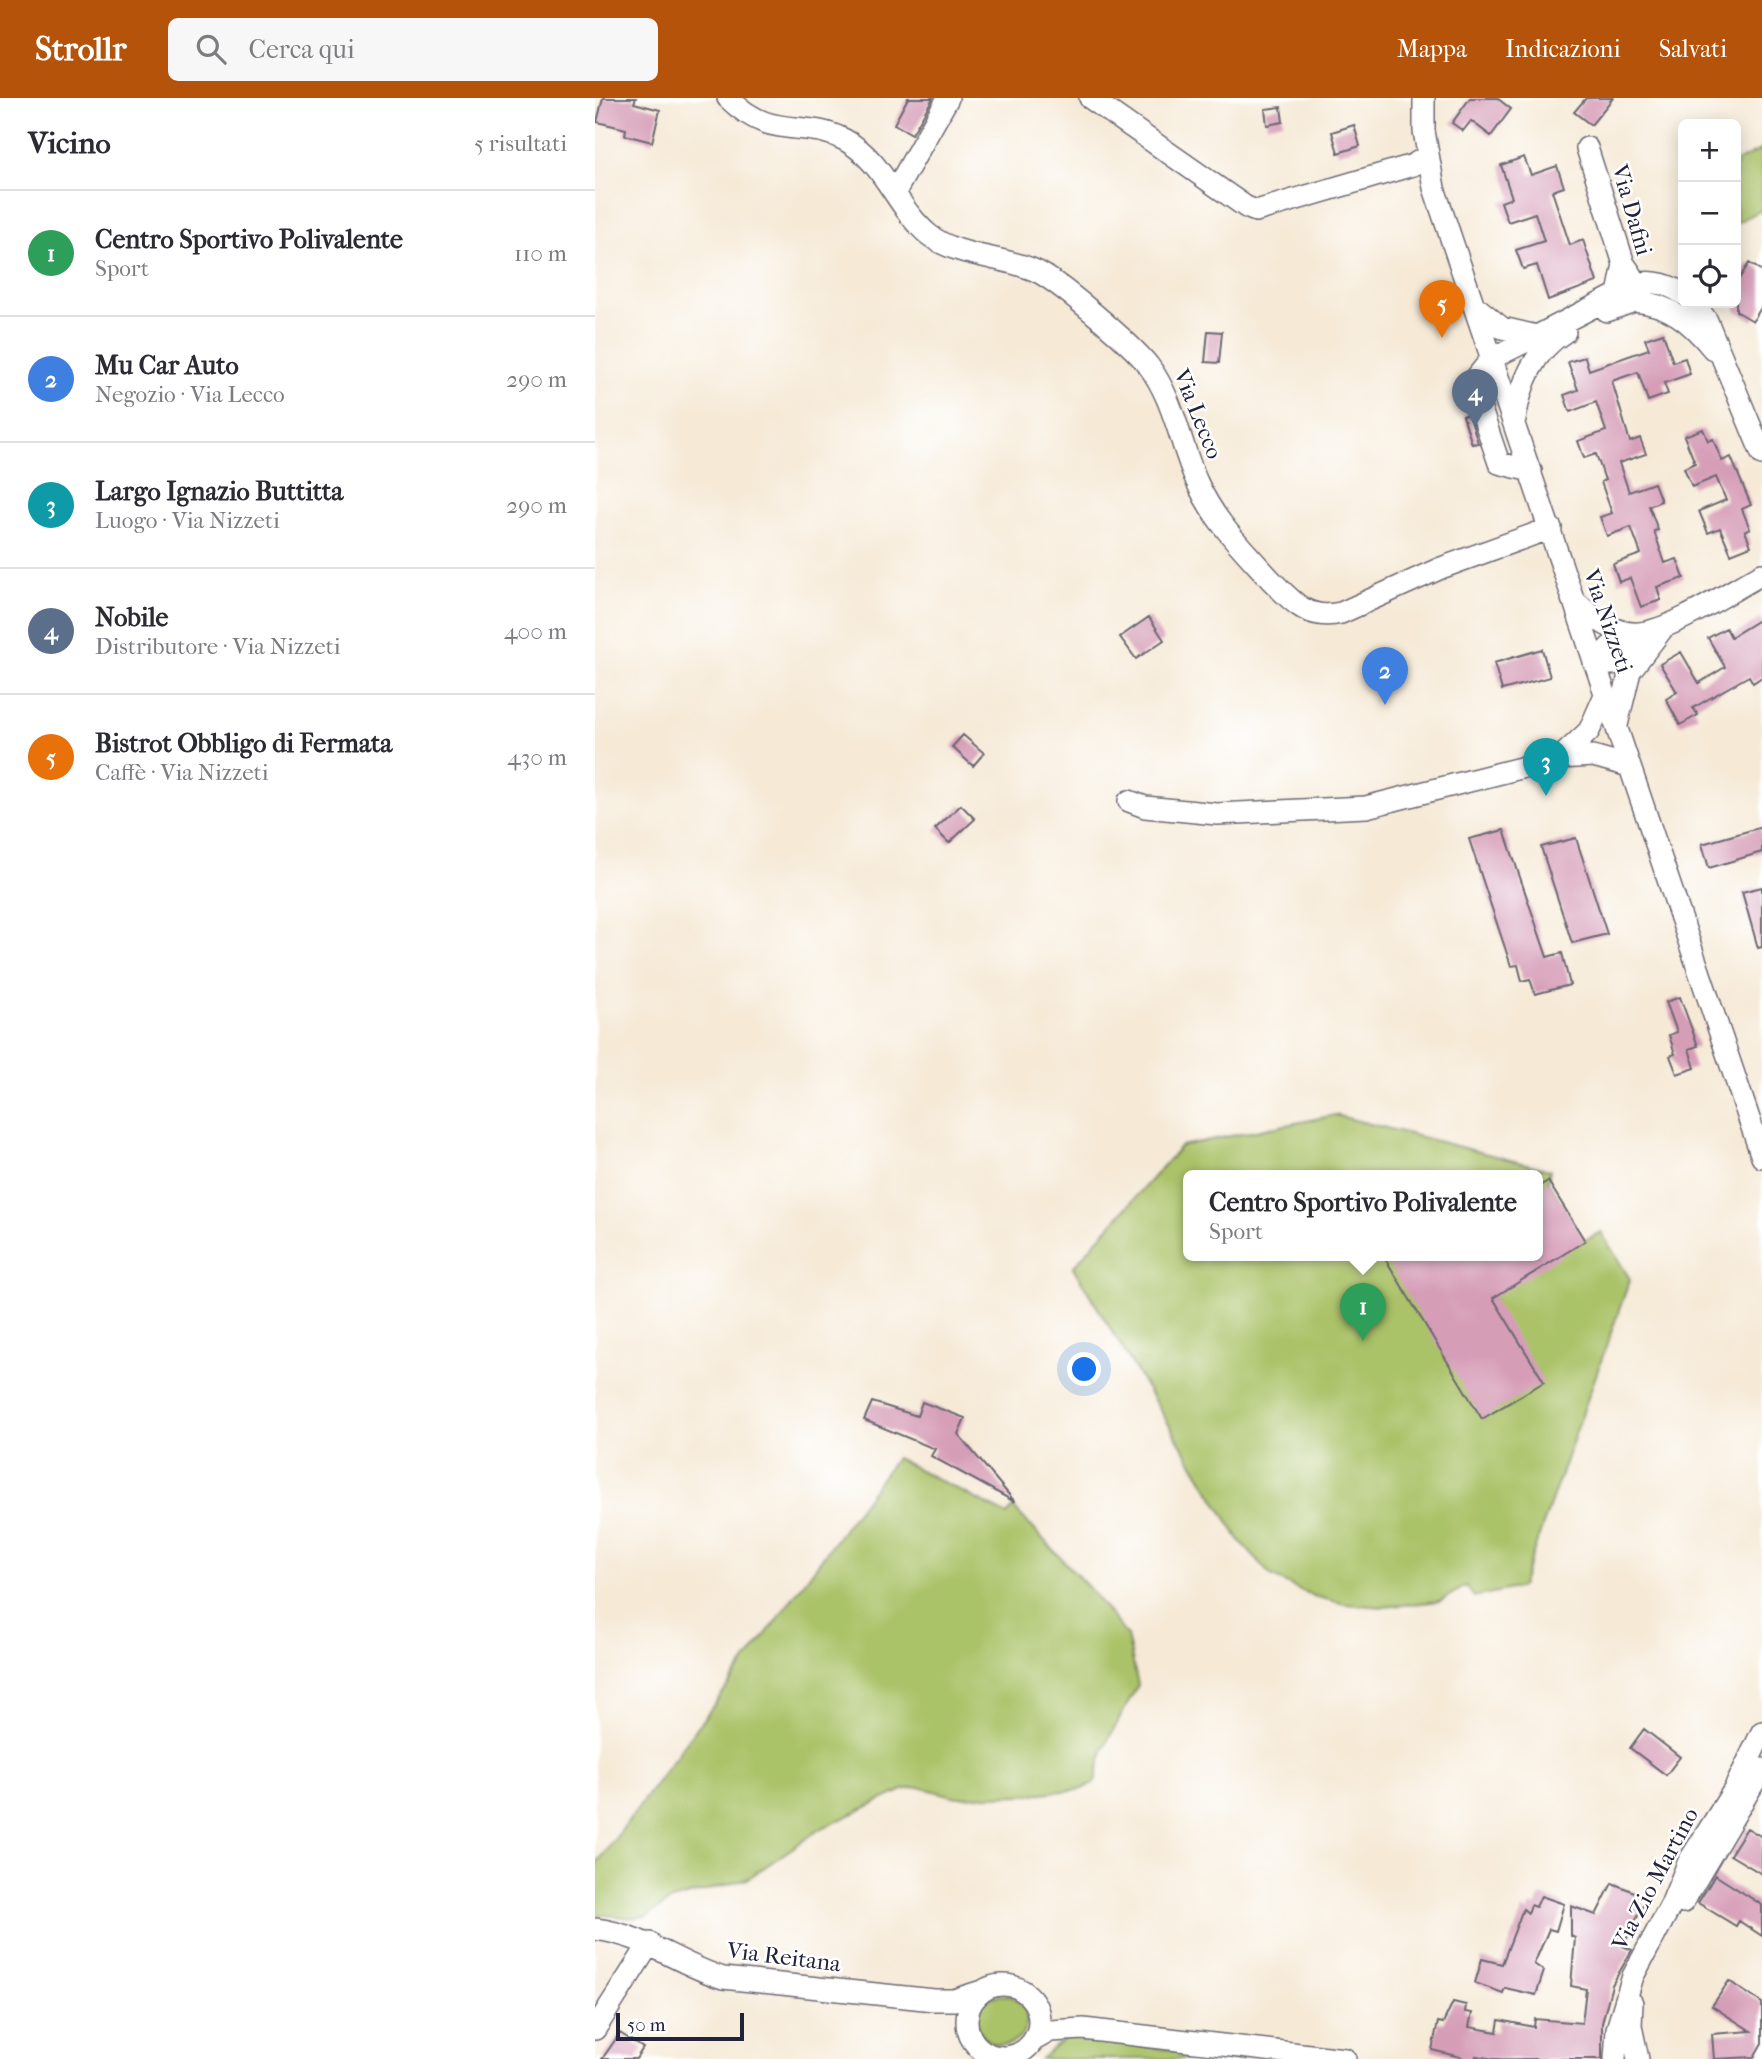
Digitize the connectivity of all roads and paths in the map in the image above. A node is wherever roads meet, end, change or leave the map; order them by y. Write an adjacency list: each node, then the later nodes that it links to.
1 (728, 98): 7 (street, Via Lecco)
2 (948, 98): 7 (street)
3 (1090, 98): 6 (street)
4 (1424, 98): 6 (street, Via Nizzeti)
5 (1587, 148): 9 (street, Via Dafni)
6 (1427, 156): 10 (street, Via Nizzeti)
7 (895, 192): 18 (street, Via Lecco)
8 (1678, 292): 9 (street)
9 (1628, 295): 12 (street); 14 (street)
10 (1476, 307): 12 (street); 13 (street, Via Nizzeti)
11 (1698, 308): 14 (street)
12 (1544, 339): 13 (street); 15 (street)
13 (1492, 358): 15 (street, Via Nizzeti); 17 (street)
14 (1725, 364): 16 (street)
15 (1514, 424): 17 (street, Via Nizzeti)
16 (1762, 454)
17 (1531, 471): 18 (street, Via Nizzeti)
18 (1551, 528): 20 (street, Via Nizzeti)
19 (1762, 574): 21 (street)
20 (1572, 599): 21 (street); 22 (street, Via Nizzeti)
21 (1642, 640): 22 (street); 24 (street)
22 (1594, 663): 23 (street, Via Nizzeti)
23 (1605, 695): 24 (street, Via Nizzeti); 25 (street)
24 (1616, 729): 26 (street, Via Nizzeti)
25 (1560, 758): 26 (street); 27 (street)
26 (1629, 766): 28 (street, Via Nizzeti)
27 (1129, 801)
28 (1754, 1107): 29 (street, Via Nizzeti)
29 (1758, 1132): 30 (street, Via Nizzeti)
30 (1762, 1157)
31 (1762, 1732): 43 (street, Via Zio Martino)
32 (1762, 1769): 44 (street, Via Zio Martino)
33 (595, 1930): 34 (street, Via Reitana)
34 (650, 1943): 37 (street, Via Reitana); 38 (street)
35 (982, 1991): 36 (street); 37 (street, Via Reitana); 41 (street)
36 (1032, 1998): 39 (street); 40 (street)
37 (934, 2000): 41 (street)
38 (595, 2029)
39 (1083, 2029): 40 (street); 42 (street)
40 (1030, 2048): 41 (street)
41 (980, 2049)
42 (1345, 2059)
43 (1615, 2059)
44 (1638, 2059)

